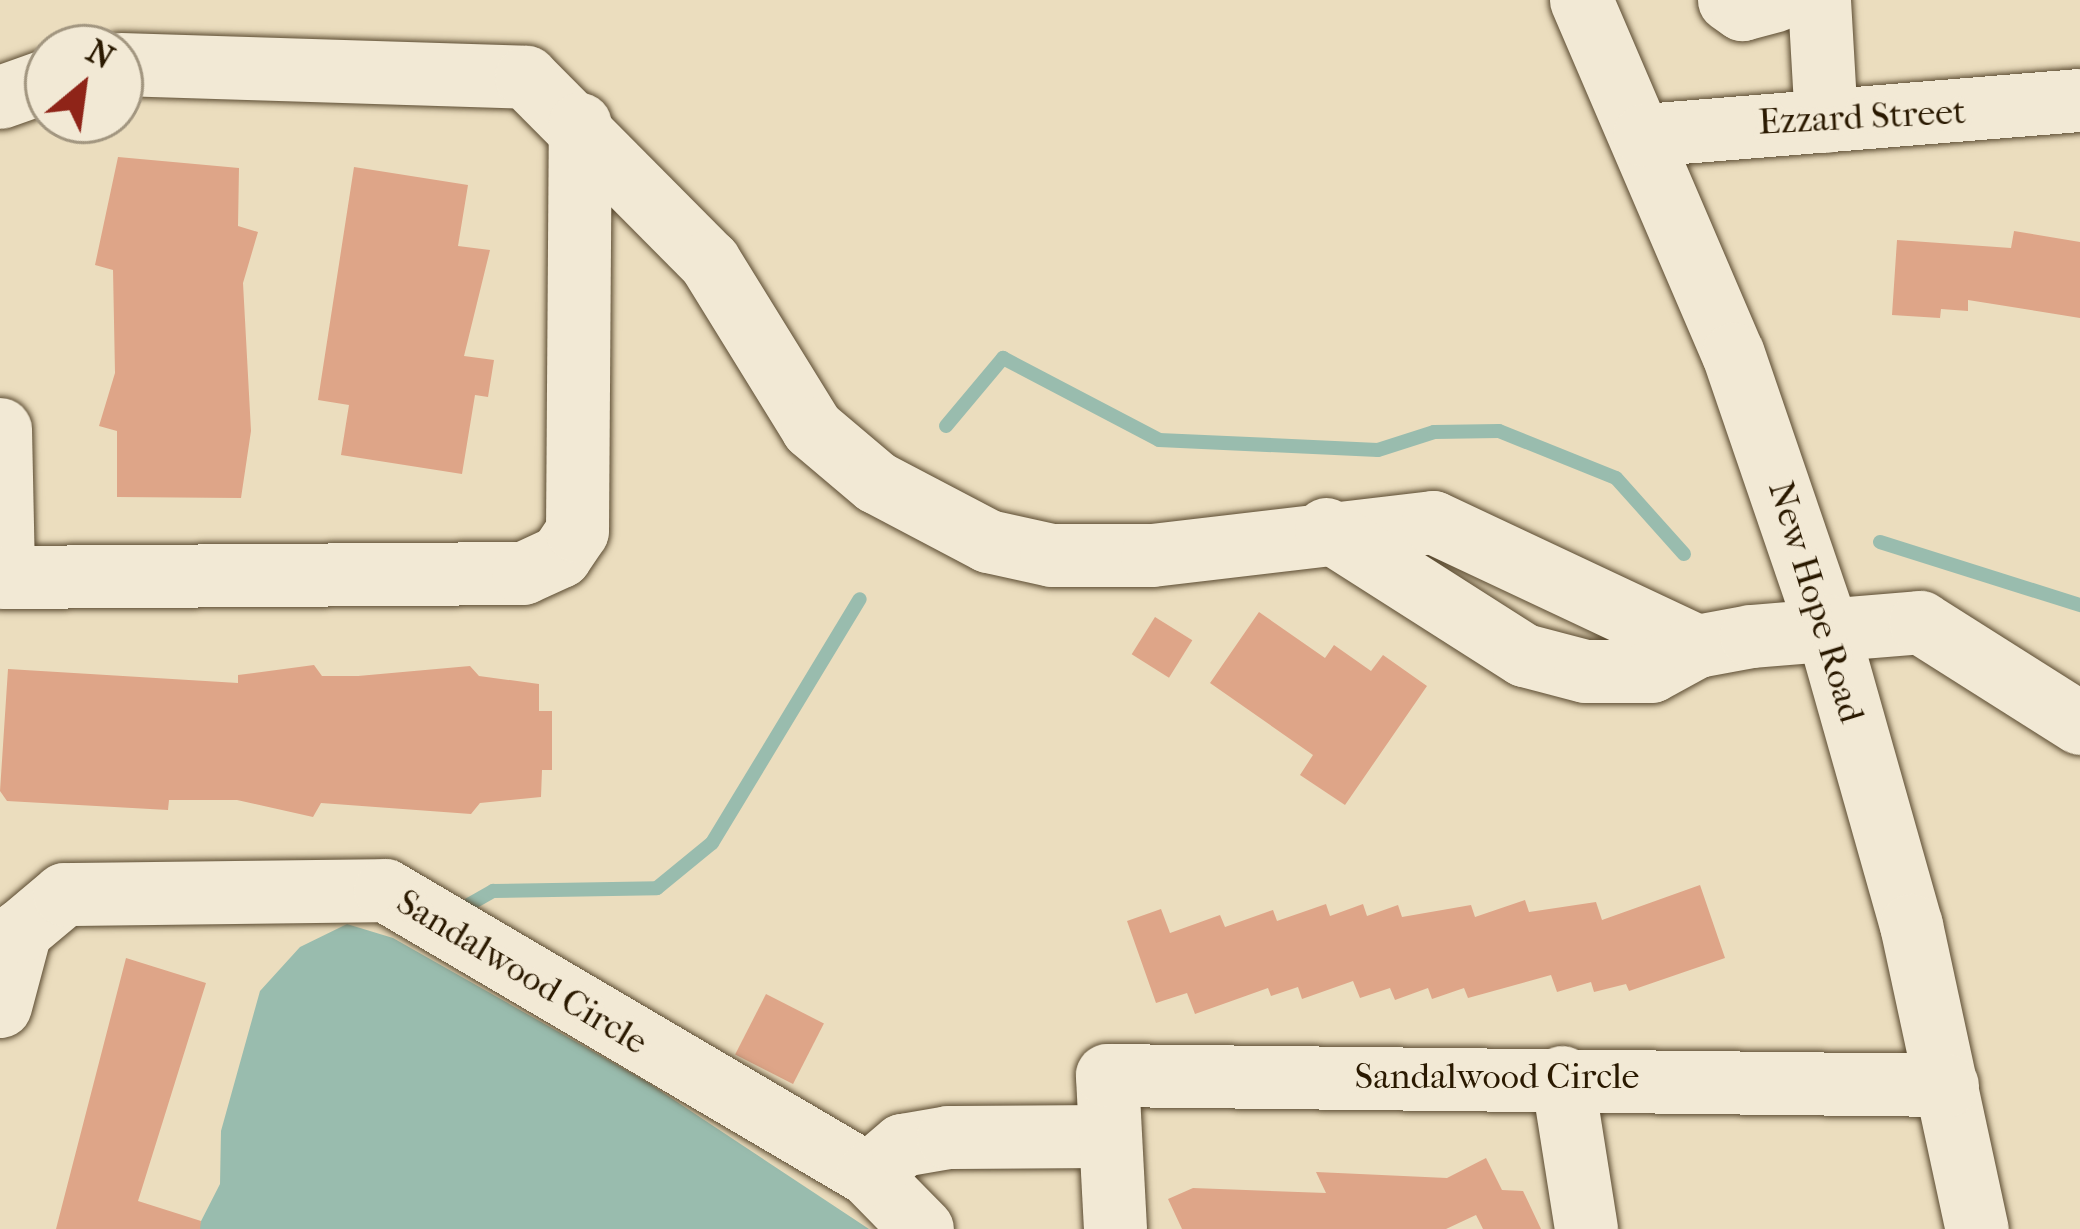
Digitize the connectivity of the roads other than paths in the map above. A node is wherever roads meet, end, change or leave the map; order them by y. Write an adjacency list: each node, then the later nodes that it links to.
1 (1581, 0): 9 (street, New Hope Road)
2 (1729, 0): 3 (street)
3 (1774, 0)
4 (1820, 0): 7 (street)
5 (144, 65): 8 (street)
6 (2080, 100): 7 (street, Ezzard Street)
7 (1826, 121): 9 (street, Ezzard Street)
8 (580, 124): 11 (street); 13 (street)
9 (1644, 135): 14 (street, New Hope Road)
10 (0, 429): 13 (street)
11 (1326, 529): 12 (street); 15 (street)
12 (1539, 568): 15 (street); 16 (street)
13 (2, 577)
14 (1826, 625): 16 (street); 17 (street); 20 (street, New Hope Road)
15 (1504, 643): 16 (street)
16 (1697, 646)
17 (2080, 723)
18 (0, 1006): 22 (street, Sandalwood Circle)
19 (1562, 1077): 20 (street, Sandalwood Circle); 21 (street, Sandalwood Circle); 25 (street)
20 (1947, 1084): 26 (street, New Hope Road)
21 (1109, 1136): 22 (street); 24 (street, Sandalwood Circle)
22 (868, 1174): 23 (street, Sandalwood Circle)
23 (922, 1229)
24 (1115, 1229)
25 (1586, 1229)
26 (1977, 1229)

